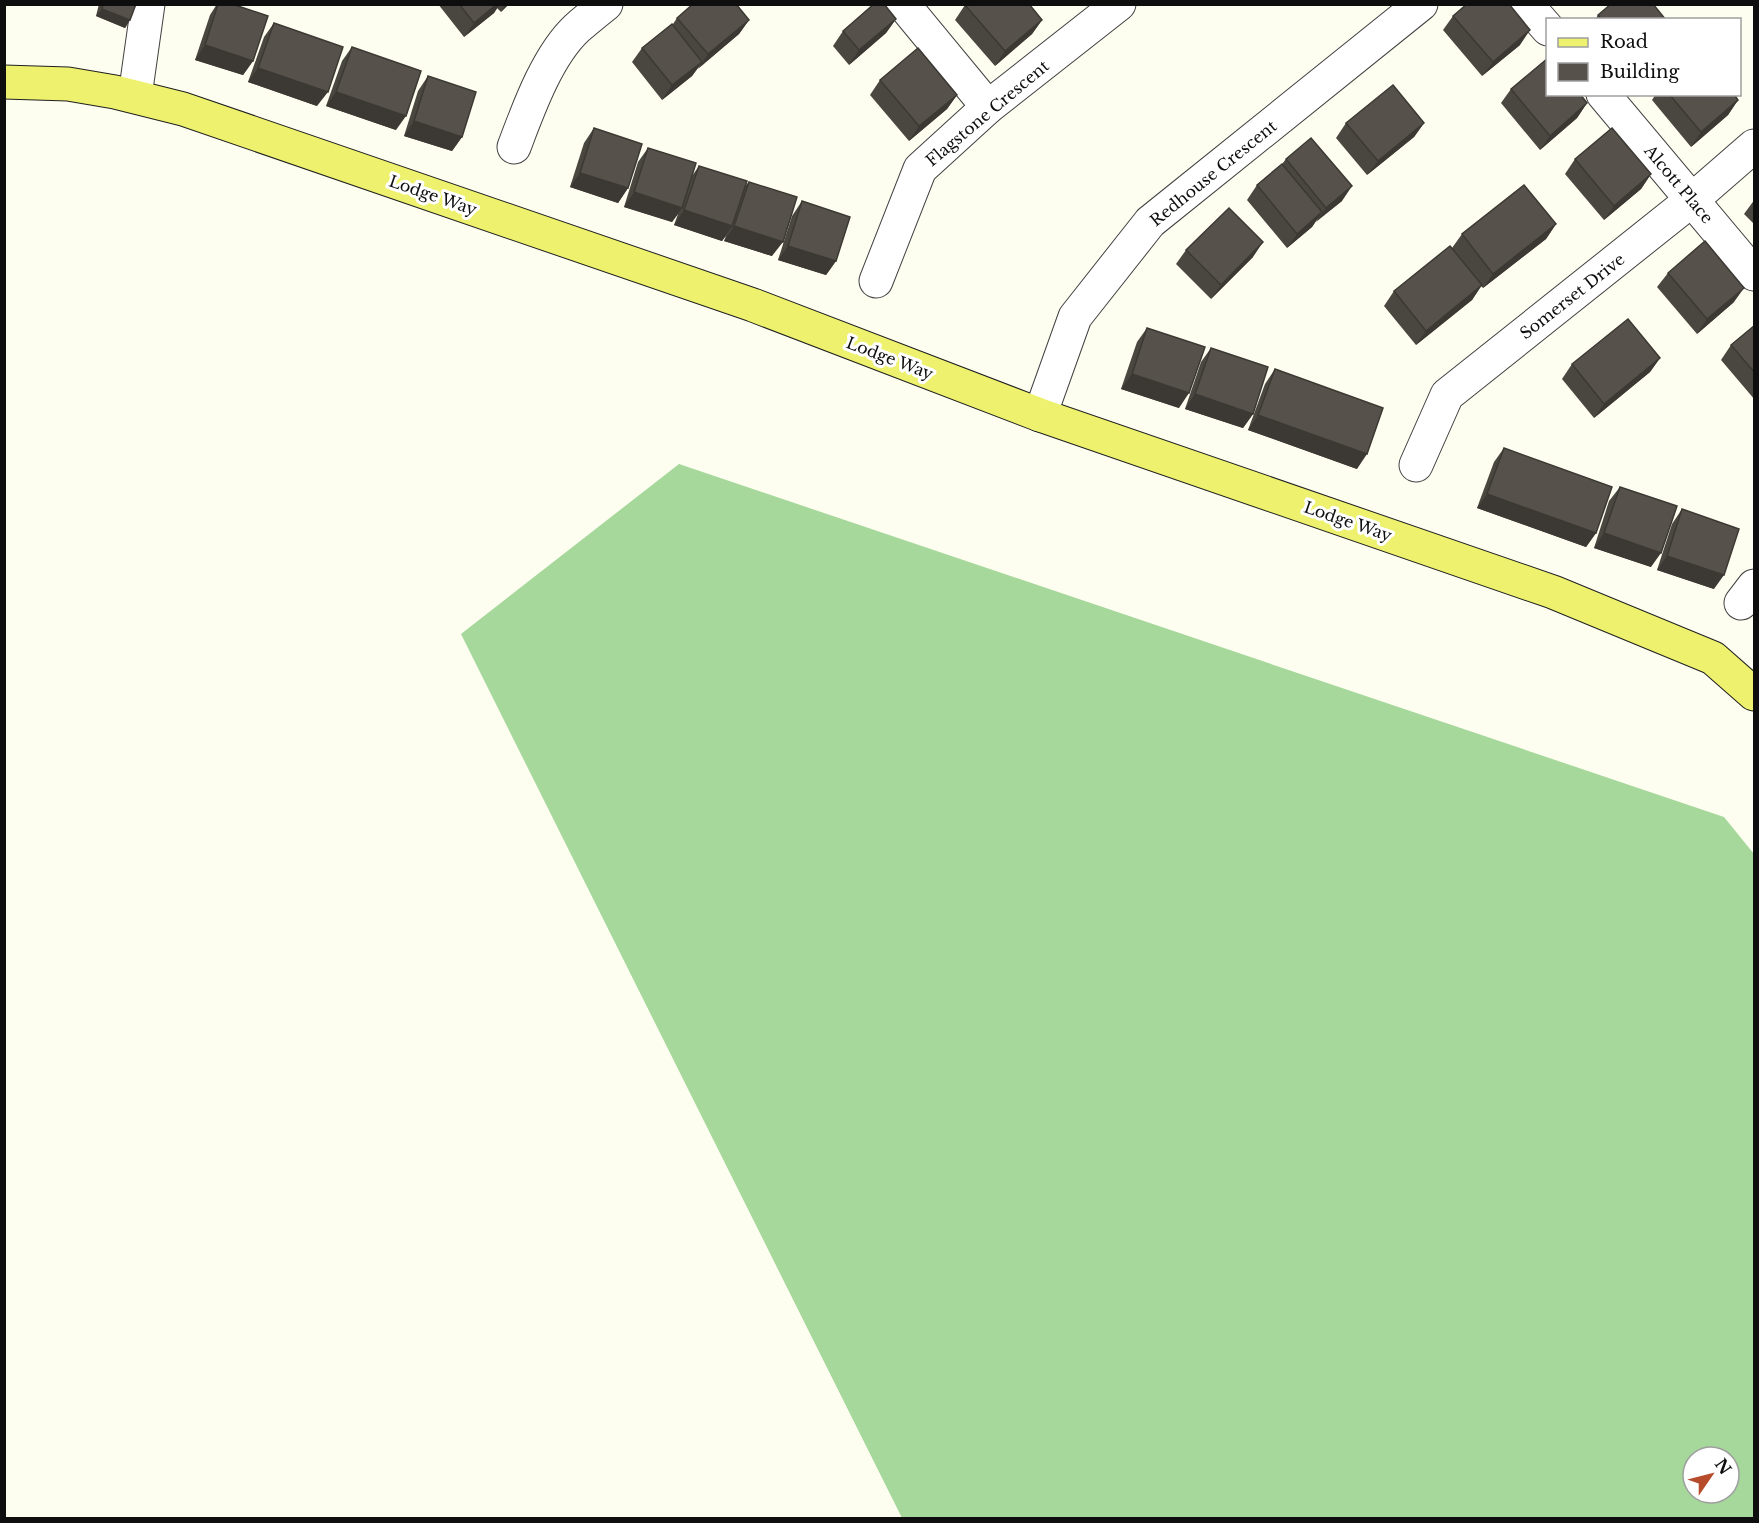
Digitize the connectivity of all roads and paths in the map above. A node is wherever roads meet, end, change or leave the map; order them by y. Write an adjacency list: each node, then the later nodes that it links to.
1 (148, 4): 9 (street)
2 (606, 4): 13 (street)
3 (903, 4): 11 (street)
4 (1119, 4): 11 (street, Flagstone Crescent)
5 (1421, 4): 17 (street, Redhouse Crescent)
6 (1526, 4): 7 (street)
7 (1546, 27)
8 (4, 82): 9 (main road, Lodge Way)
9 (135, 96): 17 (main road, Lodge Way)
10 (1605, 96): 14 (street, Alcott Place)
11 (988, 107): 16 (street, Flagstone Crescent)
12 (1755, 146): 14 (street, Somerset Drive)
13 (514, 147)
14 (1693, 200): 15 (street, Alcott Place); 18 (street, Somerset Drive)
15 (1755, 274)
16 (876, 280)
17 (1040, 415): 19 (main road, Lodge Way)
18 (1416, 465)
19 (1755, 694)

